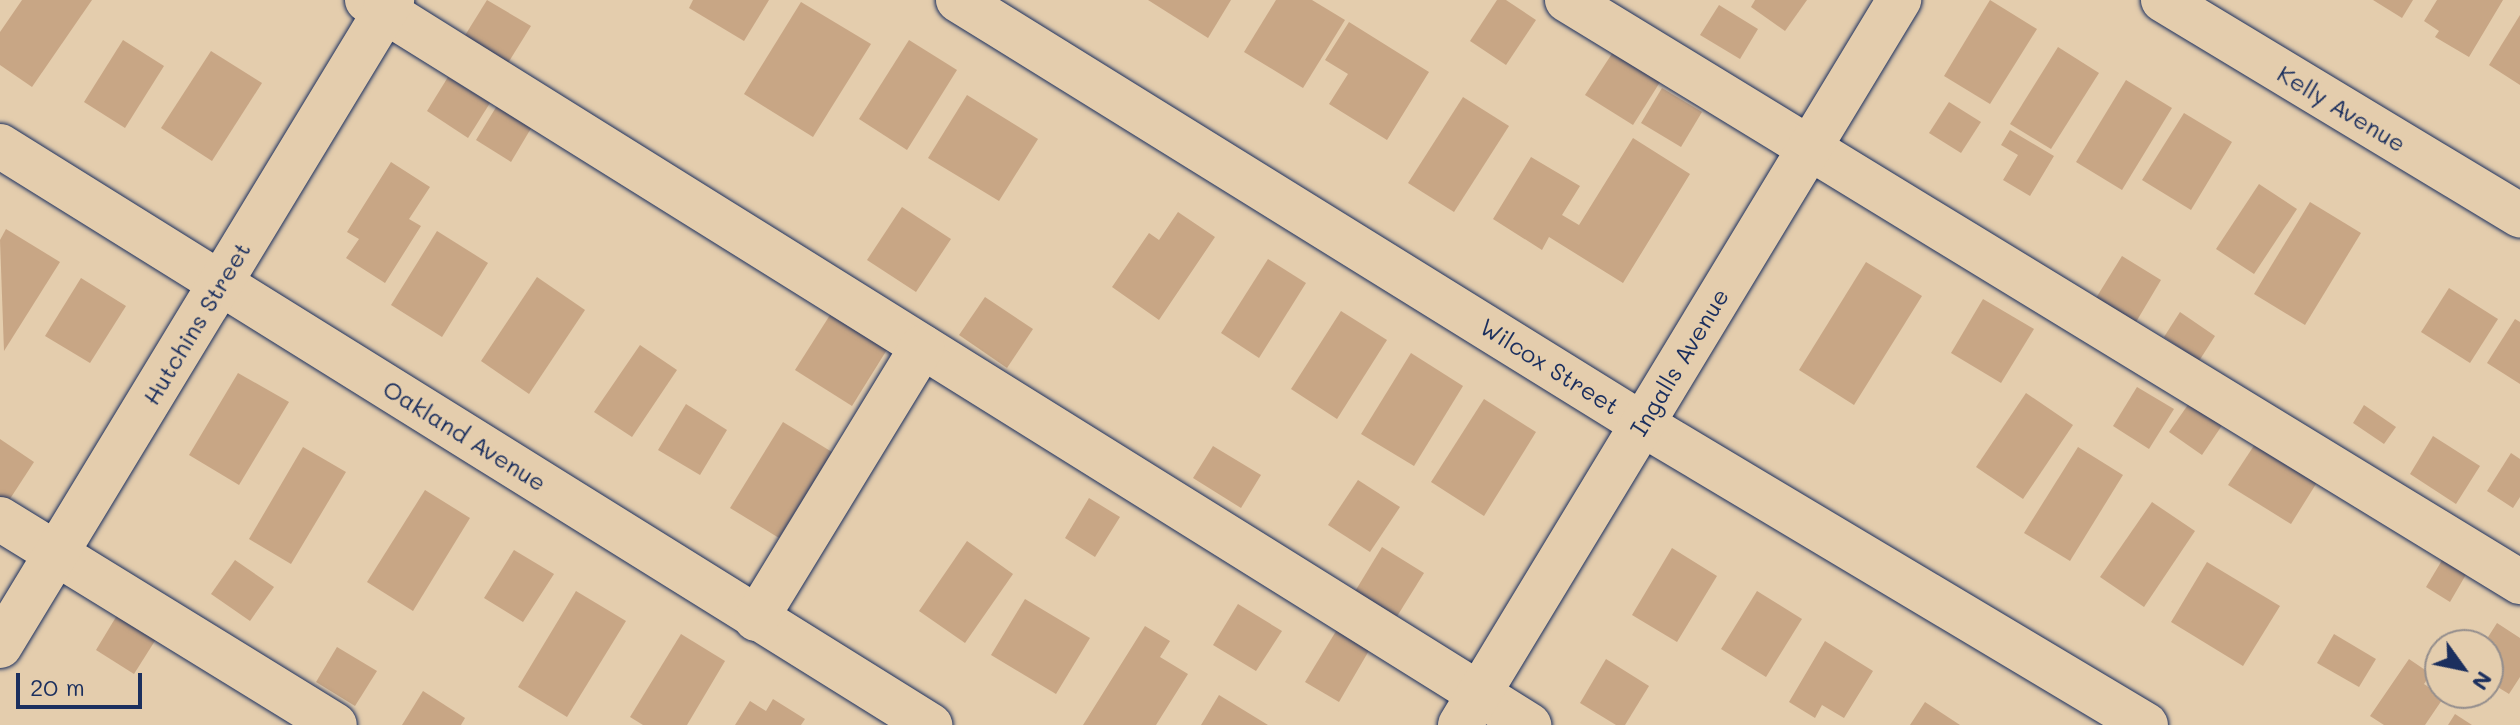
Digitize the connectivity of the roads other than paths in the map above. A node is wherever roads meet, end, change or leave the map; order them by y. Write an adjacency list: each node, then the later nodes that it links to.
1 (958, 0): 11 (street, Wilcox Street)
2 (1567, 0): 7 (street)
3 (1899, 0): 7 (street, Ingalls Avenue)
4 (2163, 0): 8 (street, Kelly Avenue)
5 (381, 4): 9 (street, Hutchins Street); 10 (street)
6 (0, 146): 9 (street, Oakland Avenue)
7 (1808, 149): 11 (street, Ingalls Avenue); 14 (street)
8 (2520, 215)
9 (221, 281): 13 (street, Hutchins Street); 15 (street, Oakland Avenue)
10 (922, 347): 15 (street); 17 (street)
11 (1642, 424): 17 (street, Ingalls Avenue); 21 (street, Wilcox Street)
12 (0, 519): 13 (street)
13 (56, 554): 16 (street, Hutchins Street); 18 (street)
14 (2520, 582)
15 (756, 619): 19 (street, Oakland Avenue)
16 (0, 646)
17 (1470, 710): 20 (street)
18 (335, 725)
19 (930, 725)
20 (1529, 725)
21 (2146, 725)

